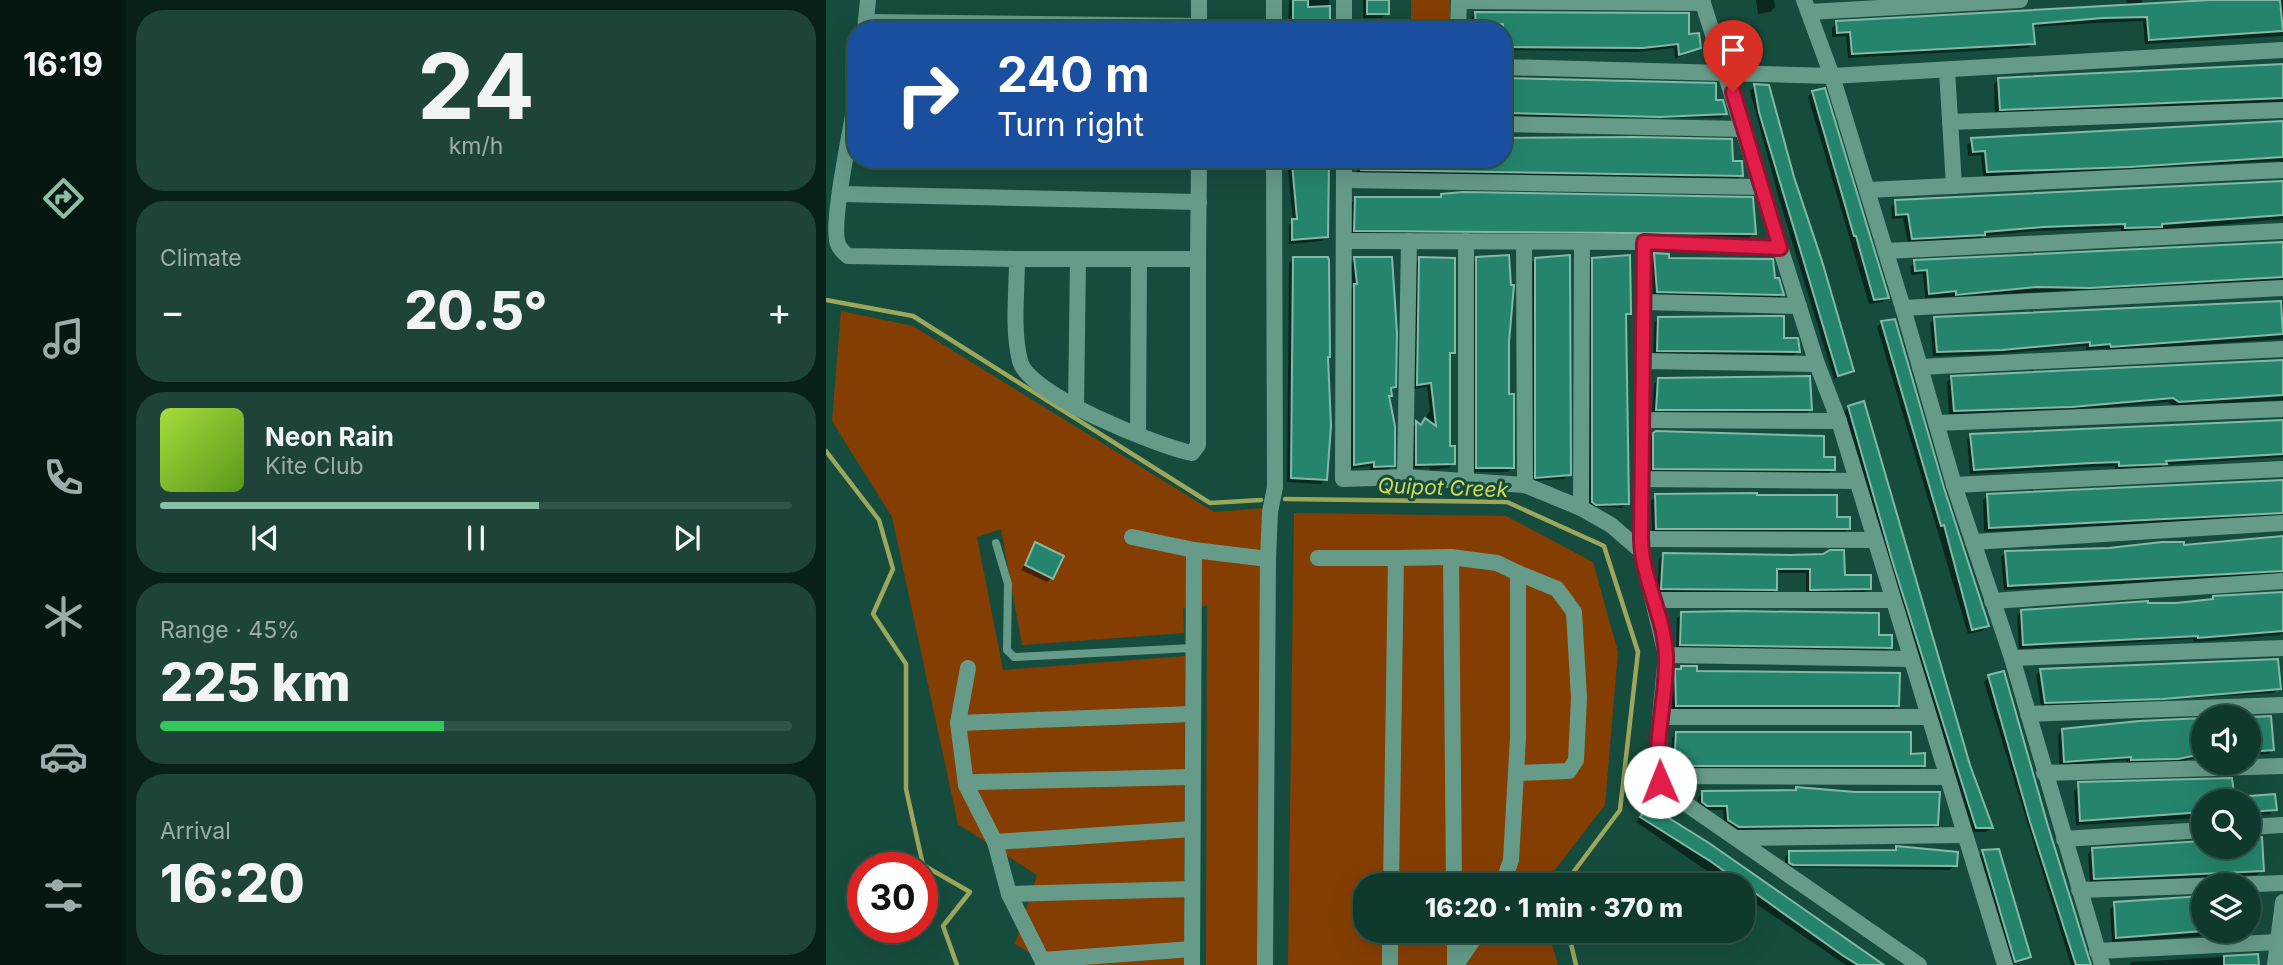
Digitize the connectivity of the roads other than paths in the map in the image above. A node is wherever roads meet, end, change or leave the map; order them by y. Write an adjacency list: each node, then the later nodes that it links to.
1 (868, 0): 9 (street)
2 (1199, 0): 10 (street)
3 (1274, 0): 11 (street)
4 (1344, 0): 12 (street)
5 (1459, 0): 7 (street); 13 (street)
6 (2020, 0): 8 (street)
7 (1703, 2): 17 (street)
8 (1807, 6): 18 (street)
9 (866, 21)
10 (1199, 21)
11 (1274, 21)
12 (1344, 21)
13 (1458, 21)
14 (2283, 50): 16 (street)
15 (1512, 67): 17 (street)
16 (1947, 70): 18 (street); 20 (street)
17 (1727, 73): 18 (street); 22 (street)
18 (1832, 76): 31 (street)
19 (2283, 110): 20 (street)
20 (1950, 122): 29 (street)
21 (1512, 124): 22 (street)
22 (1744, 129): 30 (street)
23 (847, 166): 32 (street)
24 (1199, 168): 33 (street)
25 (1274, 168): 79 (street)
26 (1344, 168): 28 (street)
27 (2283, 170): 29 (street)
28 (1344, 180): 30 (street); 35 (street)
29 (1954, 186): 31 (street)
30 (1762, 187): 41 (street)
31 (1867, 190): 42 (street)
32 (840, 194): 33 (street); 43 (street)
33 (1199, 202): 46 (street)
34 (2283, 231): 42 (street)
35 (1344, 241): 36 (street); 62 (street)
36 (1409, 241): 37 (street); 62 (street)
37 (1466, 242): 38 (street); 64 (street)
38 (1524, 242): 39 (street); 66 (street)
39 (1582, 242): 40 (street); 68 (street)
40 (1644, 242): 41 (street); 48 (street)
41 (1780, 248): 49 (street)
42 (1886, 251): 50 (street)
43 (1017, 259): 44 (street); 55 (street)
44 (1078, 259): 45 (street); 55 (street)
45 (1139, 260): 46 (street); 60 (street)
46 (1198, 260): 60 (street)
47 (2283, 288): 50 (street)
48 (1643, 302): 49 (street); 52 (street)
49 (1799, 306): 53 (street)
50 (1903, 308): 54 (street)
51 (2283, 349): 54 (street)
52 (1643, 361): 53 (street); 57 (street)
53 (1817, 364): 58 (street)
54 (1920, 367): 59 (street)
55 (1076, 408): 60 (street)
56 (2283, 409): 59 (street)
57 (1642, 421): 58 (street); 63 (street)
58 (1839, 421): 65 (street)
59 (1936, 424): 67 (street)
60 (1138, 433)
61 (2283, 469): 67 (street)
62 (1405, 477): 64 (street)
63 (1642, 479): 65 (street); 74 (street)
64 (1465, 480): 66 (street)
65 (1857, 481): 71 (street)
66 (1525, 485): 68 (street)
67 (1954, 485): 72 (street)
68 (1581, 508): 74 (street)
69 (2283, 523): 72 (street)
70 (1132, 537): 75 (street)
71 (1875, 540): 74 (street); 83 (street)
72 (1973, 542): 84 (street)
73 (996, 543): 85 (lane)
74 (1641, 545): 82 (street)
75 (1194, 550): 79 (street); 85 (street)
76 (1451, 557): 78 (street); 80 (street); 113 (street)
77 (1318, 558): 78 (street)
78 (1396, 558): 112 (street)
79 (1268, 559): 127 (street)
80 (1518, 573): 98 (street); 98 (street)
81 (2283, 581): 84 (street)
82 (1653, 600): 83 (street); 87 (street)
83 (1893, 600): 89 (street)
84 (1992, 601): 88 (street)
85 (1192, 648): 93 (street)
86 (2283, 648): 88 (street)
87 (1666, 656): 89 (street); 94 (street)
88 (2012, 658): 92 (street)
89 (1911, 659): 95 (street)
90 (968, 668): 96 (street)
91 (2283, 705): 92 (street)
92 (2028, 713): 99 (street)
93 (1192, 715): 96 (street); 101 (street)
94 (1660, 717): 95 (street); 100 (street)
95 (1928, 717): 102 (street)
96 (958, 723): 103 (street)
97 (2283, 766): 99 (street)
98 (1516, 773): 114 (street)
99 (2044, 773): 110 (street)
100 (1659, 776): 102 (street); 109 (street)
101 (1192, 777): 103 (street); 106 (street)
102 (1947, 777): 108 (street)
103 (966, 785): 111 (street)
104 (2283, 825): 105 (street)
105 (2261, 826)
106 (1192, 829): 111 (street); 116 (street)
107 (2191, 831): 110 (street)
108 (1965, 835): 109 (street); 131 (street)
109 (1736, 838): 130 (street)
110 (2064, 839): 117 (street)
111 (995, 842): 118 (street)
112 (1391, 873)
113 (1454, 873)
114 (1506, 873)
115 (2283, 883): 117 (street)
116 (1192, 889): 118 (street); 124 (street)
117 (2079, 890): 125 (street)
118 (1009, 894): 126 (street)
119 (2283, 902): 120 (street)
120 (2278, 942): 125 (street); 132 (street)
121 (1390, 943): 128 (street)
122 (1455, 943): 129 (street)
123 (1471, 943): 129 (street)
124 (1192, 957): 126 (street)
125 (2099, 958)
126 (1043, 962)
127 (1265, 965)
128 (1390, 965)
129 (1455, 965)
130 (1919, 965)
131 (2005, 965)
132 (2275, 965)

